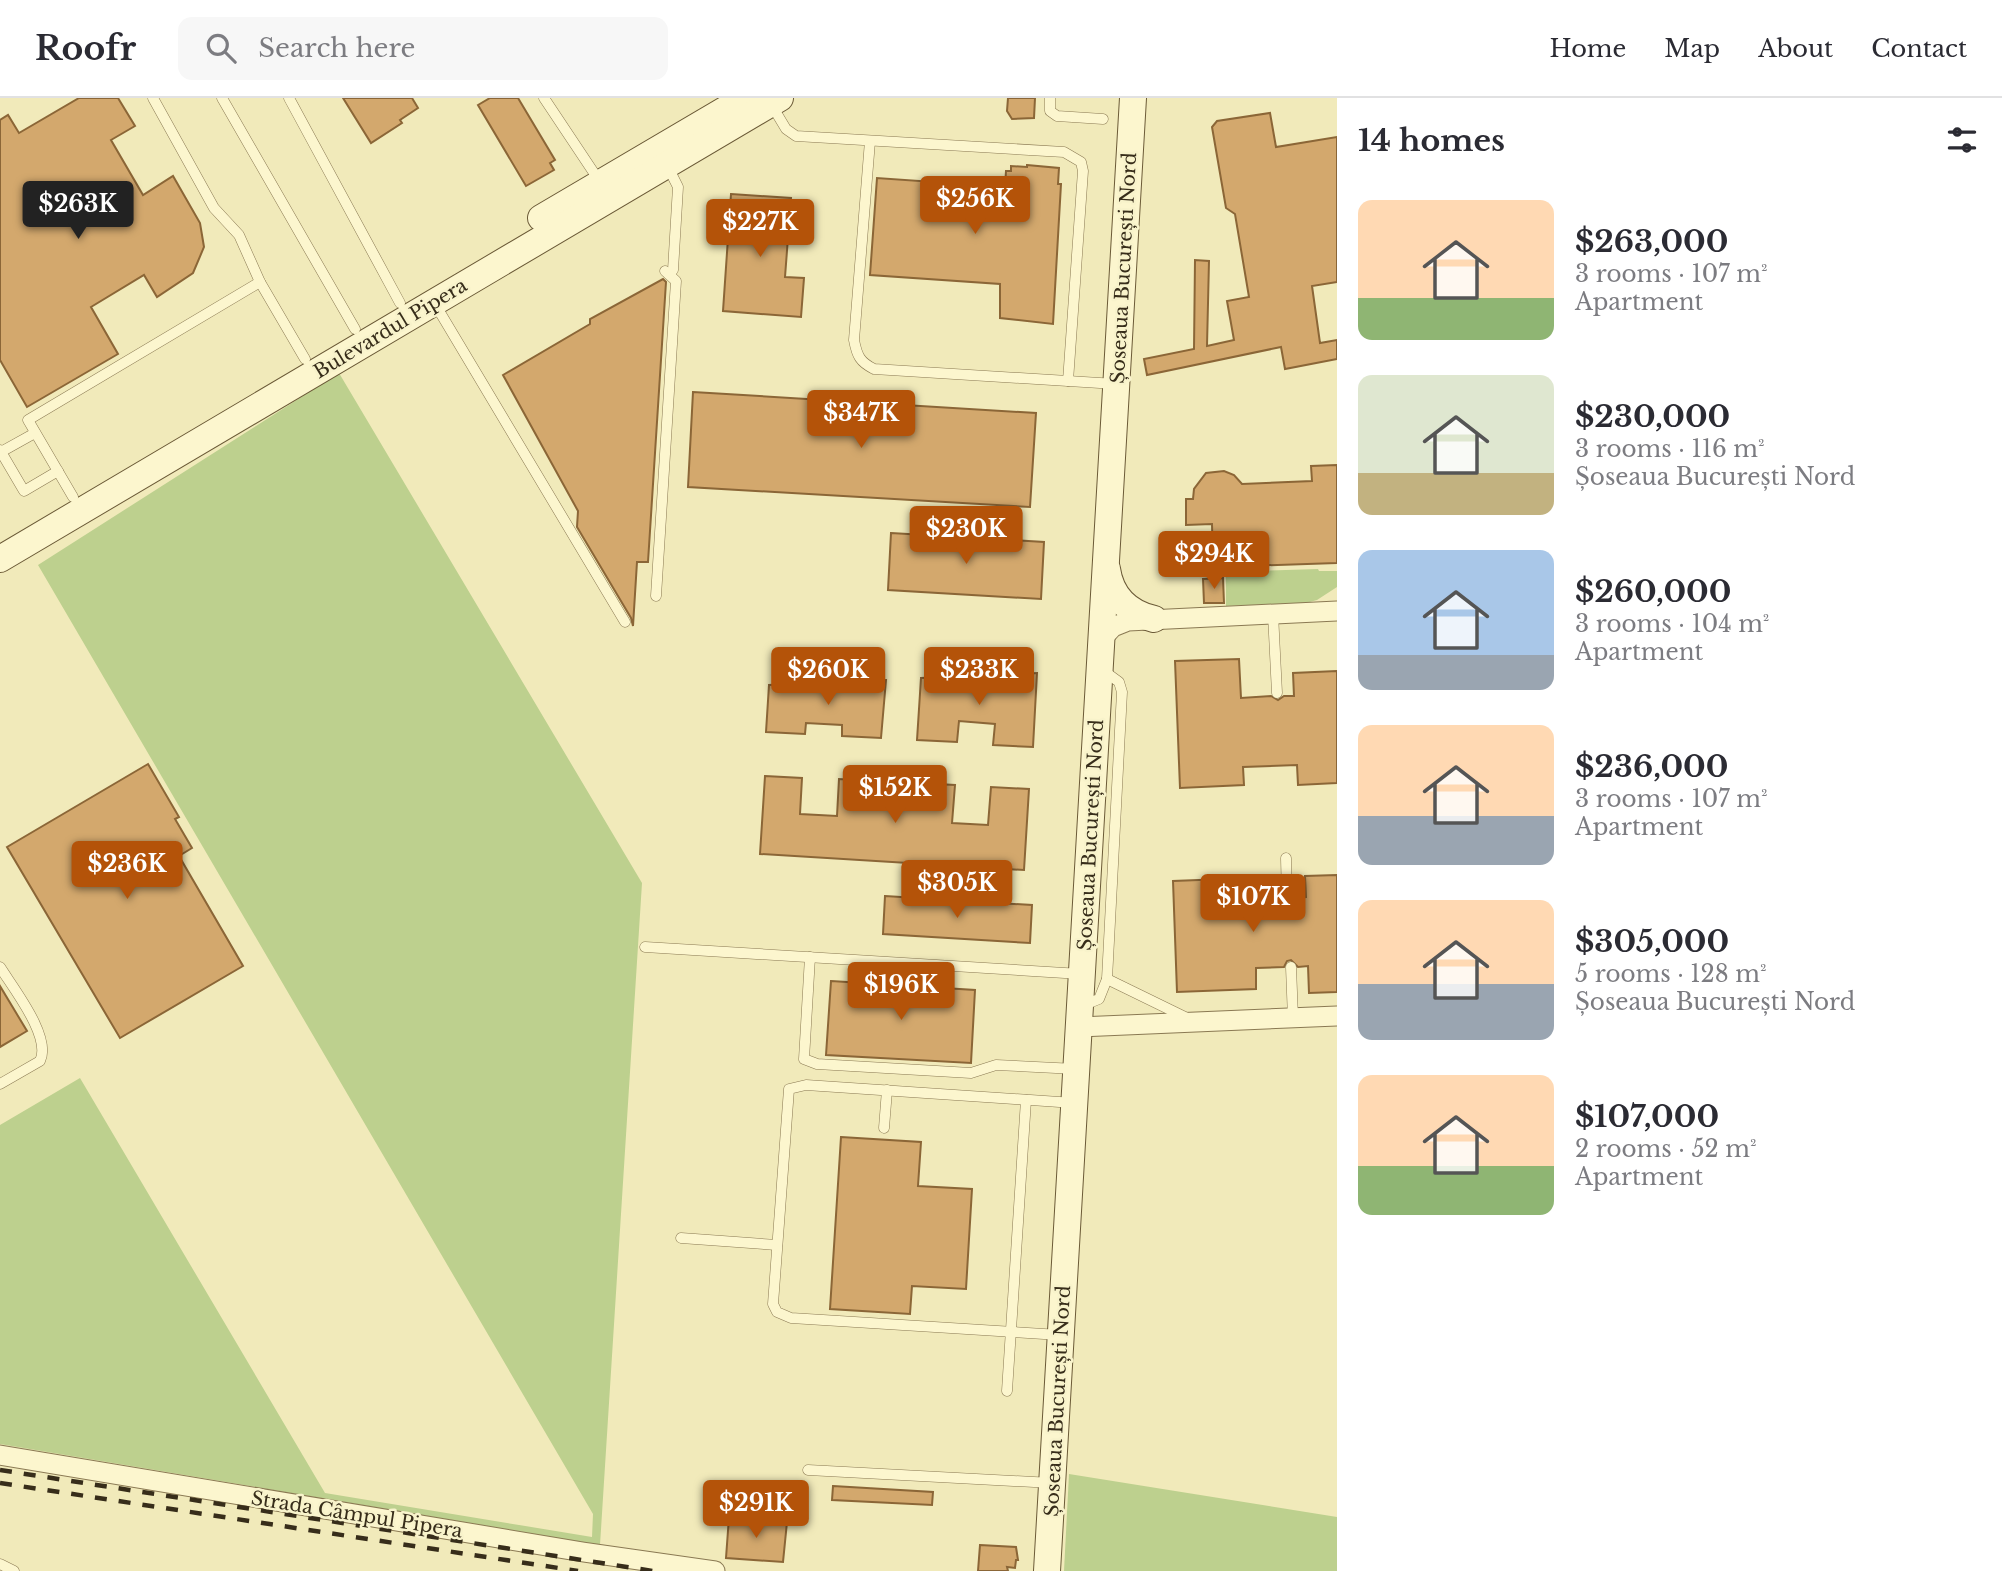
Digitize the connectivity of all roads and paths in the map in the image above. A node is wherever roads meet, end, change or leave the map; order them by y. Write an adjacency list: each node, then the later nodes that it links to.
1 (153, 98): 13 (lane)
2 (222, 98): 16 (lane)
3 (289, 98): 15 (lane)
4 (544, 98): 12 (lane)
5 (745, 98): 12 (main road, Bulevardul Pipera)
6 (1050, 98): 9 (lane)
7 (1133, 98): 19 (main road, Șoseaua București Nord)
8 (775, 101): 10 (lane); 11 (main road, Bulevardul Pipera)
9 (1103, 119)
10 (870, 141): 18 (lane); 18 (lane)
11 (668, 166): 14 (main road, Bulevardul Pipera); 27 (lane)
12 (601, 183): 15 (main road, Bulevardul Pipera)
13 (260, 282): 17 (lane); 20 (lane)
14 (434, 302): 25 (main road, Bulevardul Pipera); 32 (lane)
15 (400, 303): 16 (main road, Bulevardul Pipera)
16 (355, 329): 17 (main road, Bulevardul Pipera)
17 (305, 359): 23 (main road, Bulevardul Pipera)
18 (1069, 381): 19 (lane)
19 (1116, 384): 26 (main road, Șoseaua București Nord); 28 (main road)
20 (35, 433): 21 (lane); 22 (lane)
21 (0, 451): 22 (lane)
22 (58, 471): 23 (lane)
23 (73, 497): 24 (main road, Bulevardul Pipera)
24 (0, 540)
25 (0, 559)
26 (1106, 561): 28 (main road); 33 (main road, Șoseaua București Nord)
27 (656, 596)
28 (1119, 600): 31 (main road); 33 (main road)
29 (1337, 611): 30 (street)
30 (1273, 614): 31 (street); 35 (lane)
31 (1154, 620): 33 (street)
32 (625, 622)
33 (1107, 633): 34 (main road, Șoseaua București Nord)
34 (1100, 669): 42 (main road, Șoseaua București Nord); 43 (lane)
35 (1276, 694)
36 (1286, 858): 37 (lane)
37 (1287, 898)
38 (645, 947): 39 (lane)
39 (810, 957): 42 (lane); 48 (lane)
40 (0, 967): 49 (lane)
41 (1291, 967): 46 (lane)
42 (1082, 974): 45 (main road, Șoseaua București Nord)
43 (1107, 979): 45 (lane); 47 (lane)
44 (1337, 1016): 46 (street)
45 (1079, 1017): 47 (street); 48 (main road, Șoseaua București Nord)
46 (1293, 1018): 47 (street)
47 (1196, 1022)
48 (1076, 1069): 52 (main road, Șoseaua București Nord)
49 (0, 1084)
50 (887, 1090): 51 (lane); 53 (lane); 55 (lane)
51 (1026, 1100): 52 (lane); 56 (lane)
52 (1074, 1103): 57 (main road, Șoseaua București Nord)
53 (884, 1128)
54 (681, 1238): 55 (lane)
55 (777, 1245): 56 (lane)
56 (1010, 1332): 57 (lane); 58 (lane)
57 (1061, 1335): 61 (main road, Șoseaua București Nord)
58 (1006, 1391)
59 (0, 1455): 64 (street, Strada Câmpul Pipera)
60 (808, 1470): 61 (lane)
61 (1052, 1483): 65 (main road, Șoseaua București Nord)
62 (0, 1564): 63 (lane)
63 (14, 1571)
64 (715, 1571)
65 (1047, 1571)

